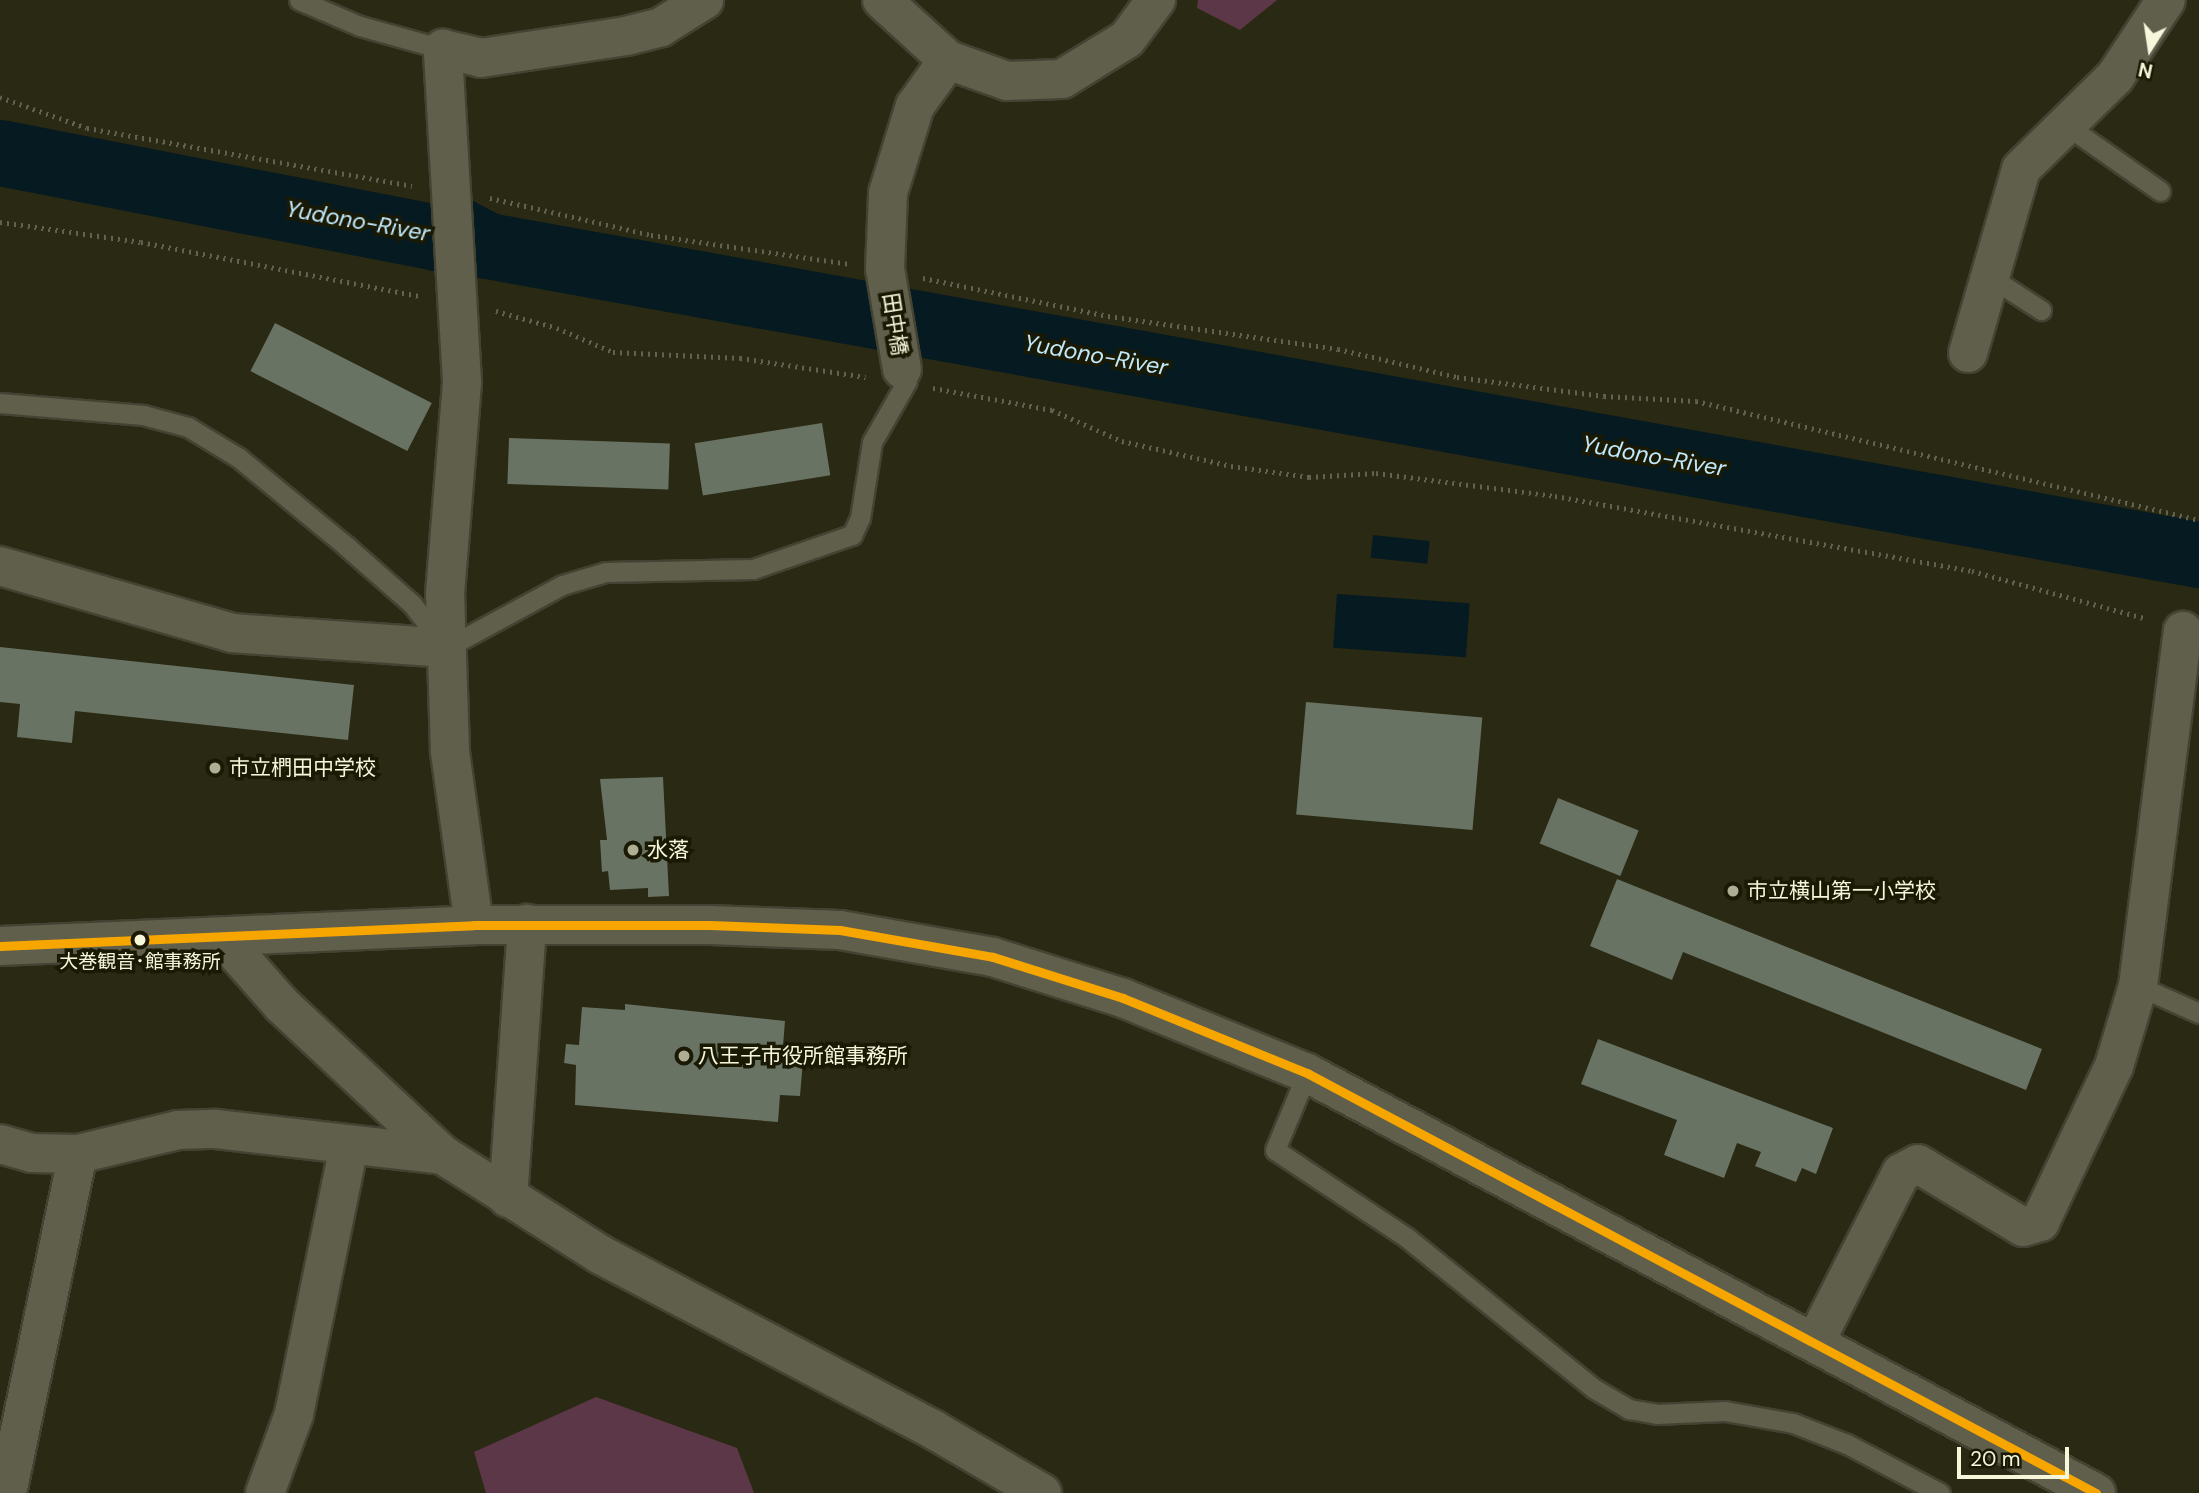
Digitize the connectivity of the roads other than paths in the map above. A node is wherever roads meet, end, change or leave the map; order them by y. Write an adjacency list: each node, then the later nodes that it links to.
1 (299, 0): 7 (lane)
2 (704, 0): 6 (street)
3 (882, 0): 8 (street)
4 (1156, 0): 8 (street)
5 (2166, 0): 9 (street)
6 (662, 13): 7 (street)
7 (443, 49): 18 (street)
8 (948, 60): 14 (street, 田中橋)
9 (2066, 125): 10 (lane); 11 (street)
10 (2160, 191)
11 (1990, 277): 12 (lane); 13 (street)
12 (2041, 310)
13 (1968, 353)
14 (904, 375): 18 (lane)
15 (0, 403): 18 (lane)
16 (0, 566): 18 (street)
17 (2183, 631): 23 (street)
18 (446, 648): 19 (street)
19 (474, 925): 20 (street); 21 (street)
20 (527, 925): 25 (street); 30 (street)
21 (222, 937): 22 (street); 29 (street)
22 (0, 946)
23 (2138, 986): 24 (lane); 31 (street)
24 (2199, 1013)
25 (1307, 1073): 31 (street); 35 (lane)
26 (0, 1144): 28 (street)
27 (349, 1146): 28 (street); 29 (street); 33 (street)
28 (78, 1154): 32 (street)
29 (443, 1155): 30 (street)
30 (508, 1198): 34 (street)
31 (1815, 1342): 36 (street)
32 (7, 1493)
33 (265, 1493)
34 (1042, 1493)
35 (1940, 1493)
36 (2096, 1493)

